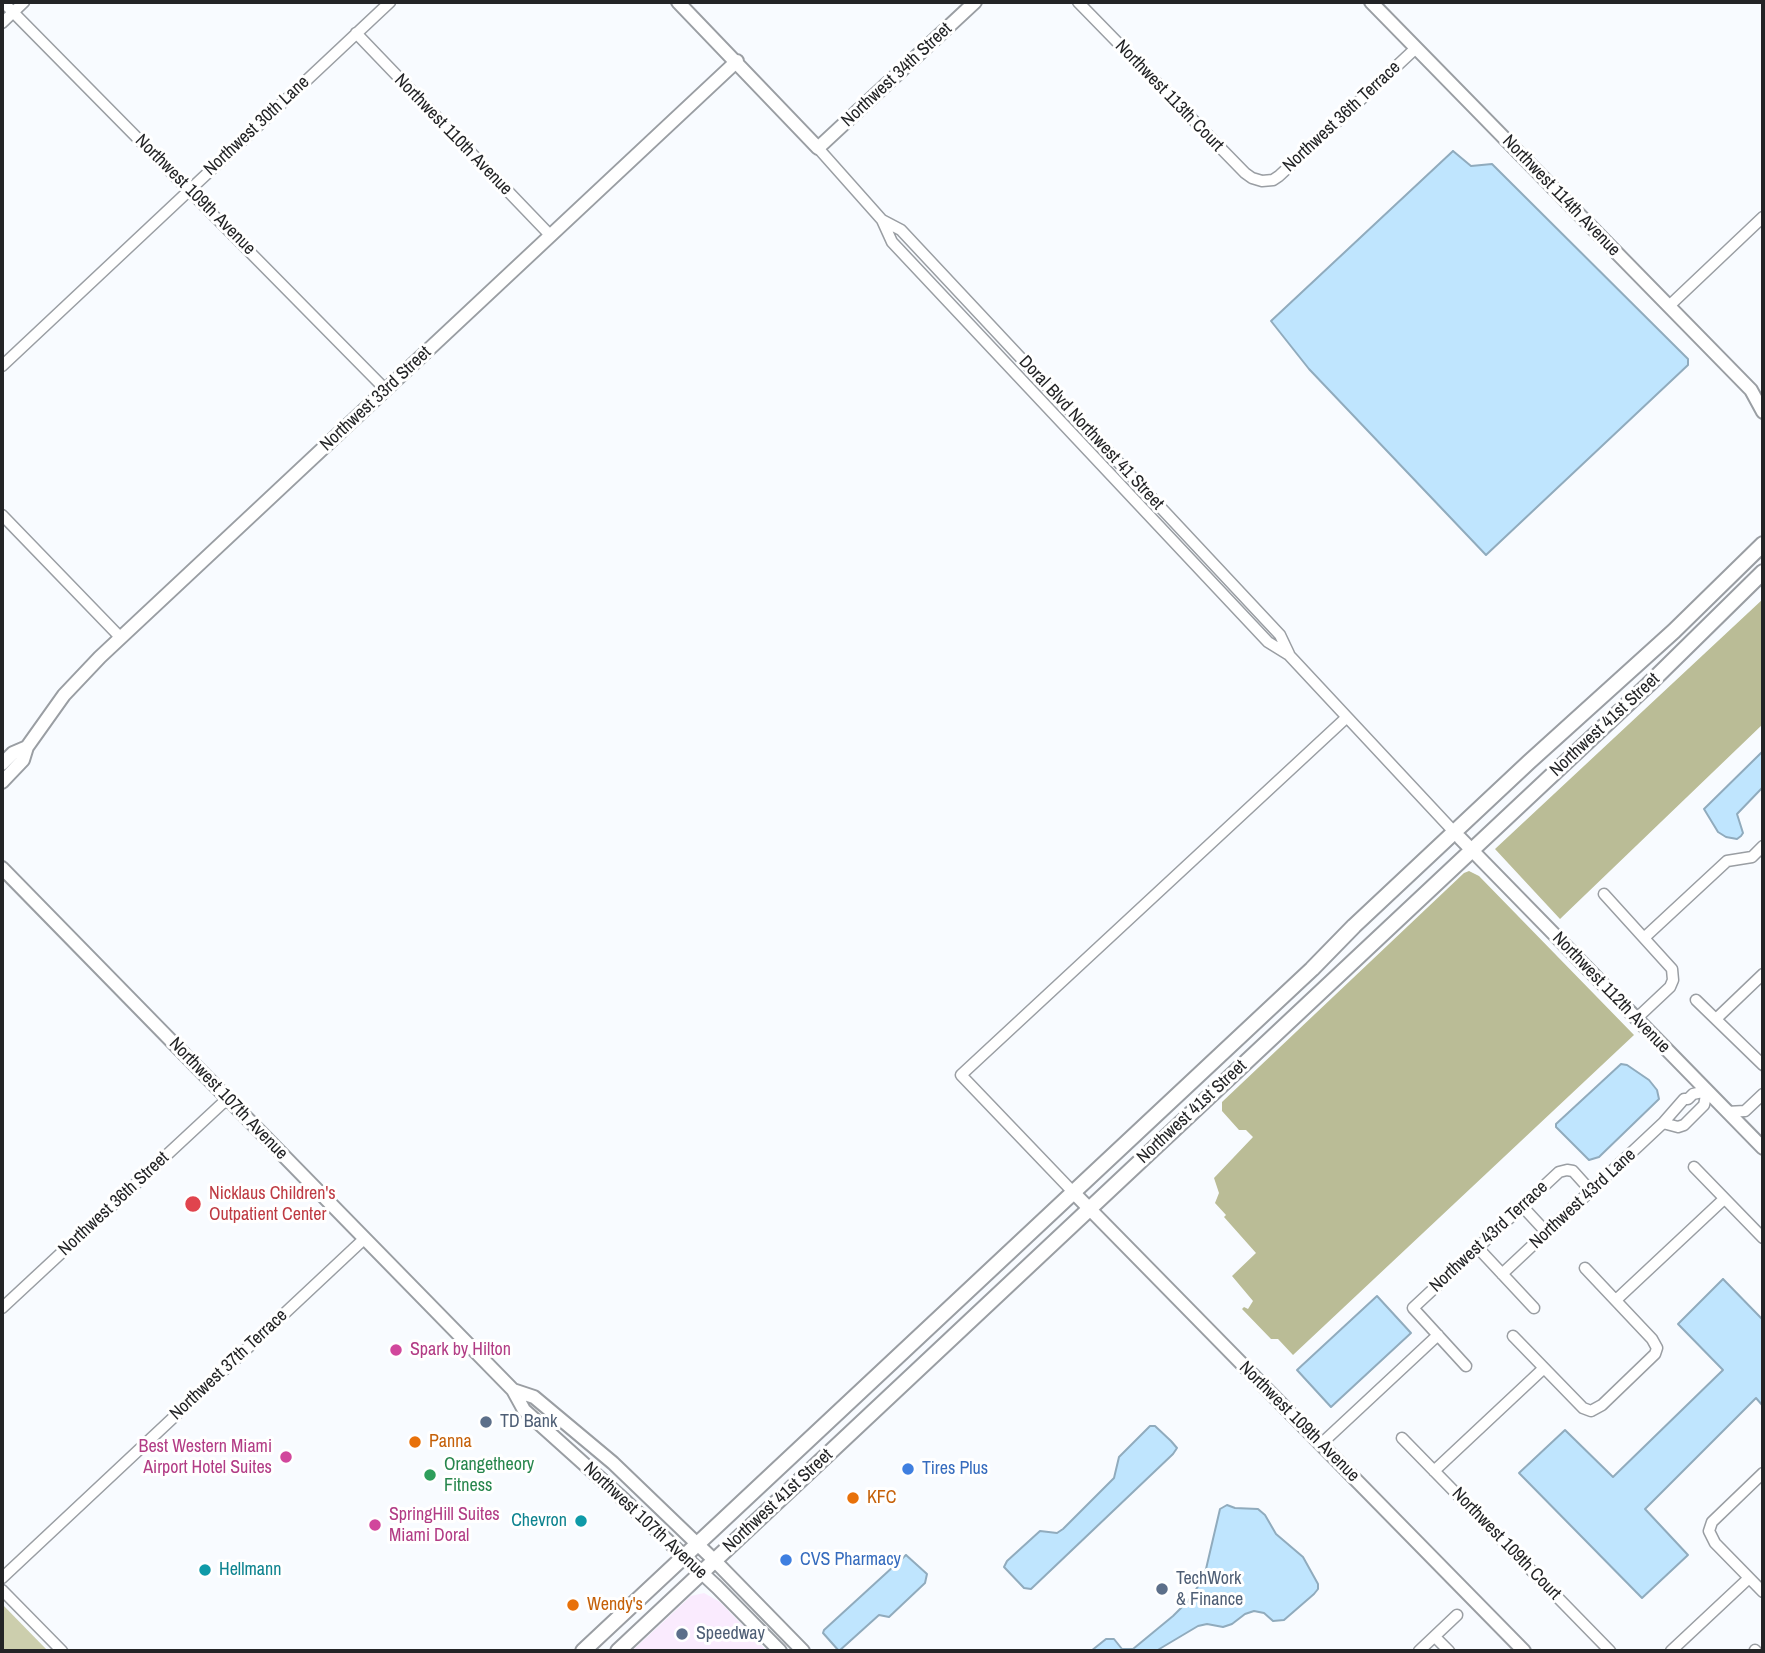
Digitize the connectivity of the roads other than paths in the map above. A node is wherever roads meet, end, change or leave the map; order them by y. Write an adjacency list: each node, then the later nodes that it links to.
1 (3, 2): 8 (street, Northwest 109th Avenue)
2 (24, 2): 8 (street)
3 (390, 2): 10 (street, Northwest 30th Lane)
4 (678, 2): 12 (street)
5 (975, 2): 13 (street, Northwest 34th Street)
6 (1077, 2): 14 (street, Northwest 113th Court)
7 (1371, 2): 11 (street, Northwest 114th Avenue)
8 (13, 12): 9 (street); 15 (street, Northwest 109th Avenue)
9 (2, 23)
10 (356, 33): 15 (street, Northwest 30th Lane); 17 (street, Northwest 110th Avenue)
11 (1416, 48): 14 (street, Northwest 36th Terrace); 18 (street, Northwest 114th Avenue)
12 (737, 61): 13 (street); 17 (street, Northwest 33rd Street)
13 (818, 148): 29 (street, Doral Blvd Northwest 41 Street)
14 (1266, 181)
15 (189, 190): 19 (street, Northwest 30th Lane); 20 (street, Northwest 109th Avenue)
16 (1763, 217): 18 (street)
17 (550, 235): 20 (street, Northwest 33rd Street)
18 (1669, 306): 21 (street, Northwest 114th Avenue)
19 (2, 366)
20 (386, 390): 28 (street, Northwest 33rd Street)
21 (1757, 392): 22 (street, Northwest 114th Avenue)
22 (1763, 412)
23 (2, 516): 28 (street)
24 (1763, 544): 26 (main road, Northwest 41st Street)
25 (1763, 572): 27 (main road, Northwest 41st Street)
26 (1726, 582): 27 (main road); 33 (main road, Northwest 41st Street)
27 (1721, 613): 35 (main road, Northwest 41st Street)
28 (121, 638): 30 (street, Northwest 33rd Street)
29 (1346, 718): 33 (street, Doral Blvd Northwest 41 Street); 55 (street)
30 (27, 747): 31 (street, Northwest 33rd Street); 32 (street, Northwest 33rd Street)
31 (2, 764)
32 (2, 782)
33 (1457, 835): 35 (street, Northwest 112th Avenue); 55 (main road, Northwest 41st Street)
34 (1763, 846): 38 (street)
35 (1472, 850): 41 (street, Northwest 112th Avenue); 58 (main road, Northwest 41st Street)
36 (2, 868): 46 (street, Northwest 107th Avenue)
37 (1604, 894): 38 (street)
38 (1645, 937): 41 (street)
39 (1763, 974): 42 (street)
40 (1696, 1000): 42 (street)
41 (1637, 1018): 44 (street, Northwest 112th Avenue)
42 (1717, 1018): 43 (street)
43 (1763, 1065)
44 (1707, 1091): 47 (street, Northwest 43rd Lane); 49 (street, Northwest 112th Avenue); 51 (street)
45 (1763, 1094): 49 (street)
46 (227, 1099): 61 (street, Northwest 107th Avenue); 66 (street, Northwest 36th Street)
47 (1688, 1099): 48 (street, Northwest 43rd Lane); 50 (street, Northwest 43rd Lane)
48 (1681, 1110): 50 (street, Northwest 43rd Lane); 51 (street)
49 (1727, 1112): 52 (street, Northwest 112th Avenue)
50 (1666, 1120): 51 (street); 54 (street, Northwest 43rd Lane)
51 (1690, 1120)
52 (1763, 1148)
53 (1695, 1167): 56 (street)
54 (1591, 1191): 57 (street, Northwest 43rd Terrace); 59 (street, Northwest 43rd Lane)
55 (1074, 1193): 58 (street, Northwest 109th Avenue); 77 (main road, Northwest 41st Street)
56 (1724, 1199): 60 (street); 65 (street)
57 (1522, 1206): 59 (street); 62 (street, Northwest 43rd Terrace)
58 (1089, 1209): 74 (street, Northwest 109th Avenue); 79 (main road, Northwest 41st Street)
59 (1546, 1233): 64 (street, Northwest 43rd Lane)
60 (1763, 1238)
61 (364, 1239): 72 (street, Northwest 107th Avenue); 81 (street, Northwest 37th Terrace)
62 (1478, 1248): 64 (street); 68 (street, Northwest 43rd Terrace)
63 (1585, 1268): 65 (street)
64 (1502, 1274): 67 (street)
65 (1616, 1300): 71 (street)
66 (2, 1308)
67 (1534, 1308)
68 (1438, 1335): 70 (street); 74 (street)
69 (1513, 1336): 71 (street)
70 (1466, 1366)
71 (1544, 1368): 75 (street)
72 (513, 1390): 77 (street, Northwest 107th Avenue); 78 (street, Northwest 107th Avenue)
73 (1402, 1438): 75 (street, Northwest 109th Court)
74 (1321, 1444): 94 (street, Northwest 109th Avenue)
75 (1434, 1471): 95 (street, Northwest 109th Court)
76 (1763, 1473): 82 (street)
77 (698, 1544): 78 (main road, Northwest 41st Street); 79 (street, Northwest 107th Avenue)
78 (684, 1557): 80 (street, Northwest 107th Avenue); 88 (main road, Northwest 41st Street)
79 (715, 1561): 80 (main road, Northwest 41st Street); 91 (street, Northwest 107th Avenue)
80 (702, 1573): 89 (main road, Northwest 41st Street); 90 (street, Northwest 107th Avenue)
81 (2, 1578)
82 (1749, 1578): 84 (street); 96 (street)
83 (2, 1590): 87 (street)
84 (1763, 1592)
85 (1457, 1615): 86 (street)
86 (1435, 1637): 92 (street); 93 (street)
87 (62, 1651)
88 (583, 1651)
89 (618, 1651)
90 (780, 1651)
91 (803, 1651)
92 (1419, 1651)
93 (1449, 1651)
94 (1524, 1651)
95 (1610, 1651)
96 (1671, 1651)

